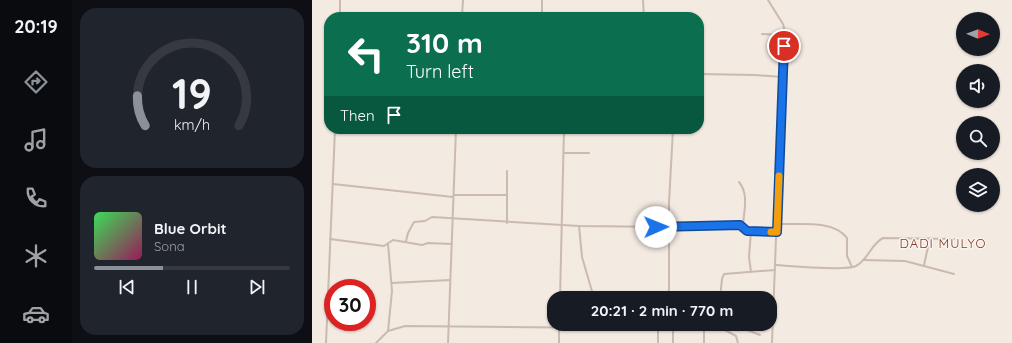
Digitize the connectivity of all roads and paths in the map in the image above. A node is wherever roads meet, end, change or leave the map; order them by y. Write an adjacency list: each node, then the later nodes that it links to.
1 (340, 0): 6 (street)
2 (462, 0): 7 (street)
3 (542, 0): 8 (street)
4 (643, 0): 9 (street)
5 (768, 0): 11 (street)
6 (340, 12)
7 (462, 12)
8 (542, 12)
9 (644, 12)
10 (762, 34): 11 (street)
11 (783, 35): 13 (street)
12 (704, 74): 13 (street)
13 (783, 77): 27 (street)
14 (335, 134): 22 (street)
15 (456, 134): 24 (street)
16 (564, 134): 19 (street)
17 (673, 134): 31 (street)
18 (588, 153): 19 (street)
19 (564, 154): 28 (street)
20 (507, 171): 23 (street)
21 (739, 182): 30 (street)
22 (333, 184): 24 (street); 35 (street)
23 (507, 195): 24 (street); 26 (street)
24 (454, 196): 25 (street)
25 (453, 219): 26 (street); 37 (street); 39 (street)
26 (507, 223): 28 (street)
27 (777, 224): 33 (street); 43 (street)
28 (562, 226): 29 (street); 49 (street)
29 (579, 226): 31 (street); 50 (street)
30 (742, 226): 31 (street); 32 (street)
31 (669, 227): 51 (street)
32 (751, 232): 33 (street); 45 (street)
33 (777, 232): 41 (street)
34 (930, 238): 36 (street); 40 (street); 42 (street)
35 (330, 239): 38 (street); 65 (street)
36 (954, 239)
37 (406, 241): 38 (street); 39 (street)
38 (388, 244): 48 (street)
39 (452, 244): 47 (street)
40 (863, 260): 42 (street); 43 (street)
41 (776, 265): 43 (street); 44 (street)
42 (924, 265): 46 (street)
43 (852, 268)
44 (775, 270): 45 (street); 53 (street)
45 (751, 272): 52 (street)
46 (954, 274)
47 (450, 280): 48 (street); 54 (street)
48 (392, 283): 56 (street)
49 (560, 291)
50 (592, 291)
51 (669, 291)
52 (721, 291)
53 (774, 291)
54 (448, 325): 55 (street); 56 (street); 67 (street)
55 (547, 328)
56 (388, 331): 66 (street)
57 (559, 331): 68 (street)
58 (658, 331): 69 (street)
59 (673, 331): 70 (street)
60 (704, 331): 71 (street)
61 (724, 331): 72 (street)
62 (750, 331): 64 (street)
63 (773, 331): 73 (street)
64 (760, 335)
65 (326, 343)
66 (376, 343)
67 (448, 343)
68 (558, 343)
69 (658, 343)
70 (673, 343)
71 (704, 343)
72 (738, 343)
73 (772, 343)

